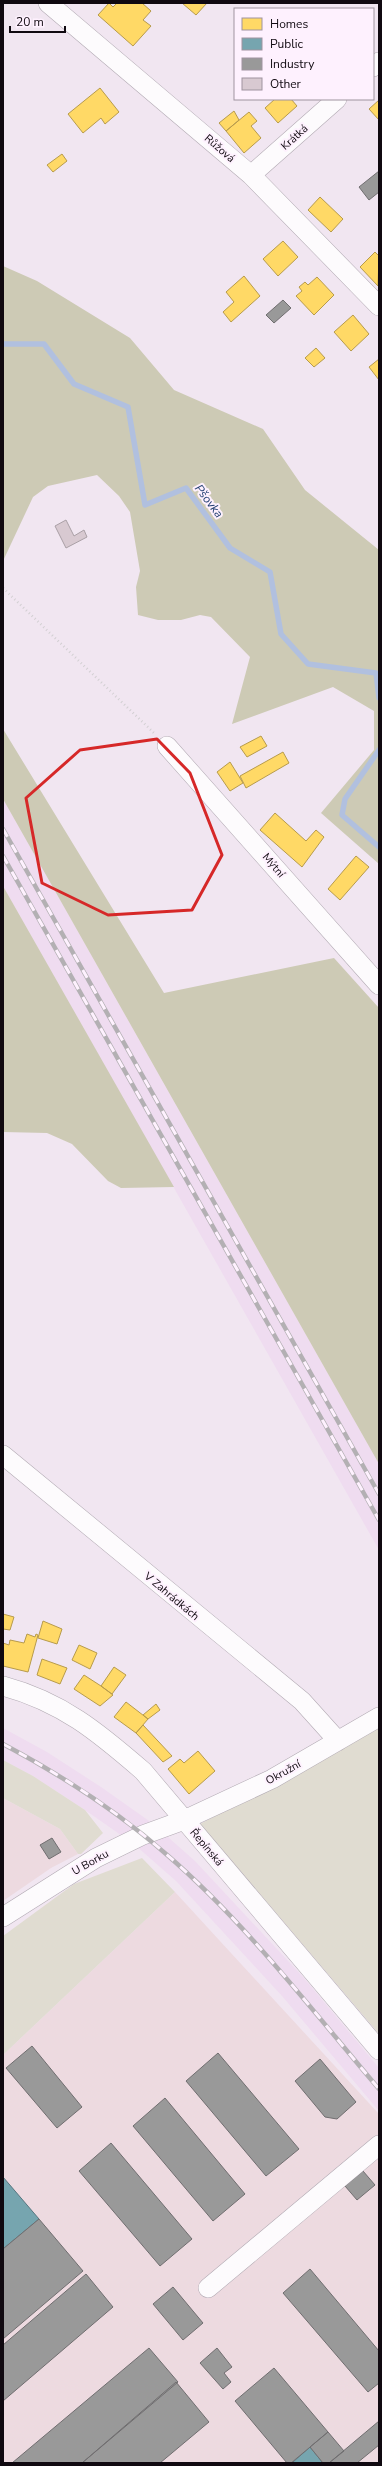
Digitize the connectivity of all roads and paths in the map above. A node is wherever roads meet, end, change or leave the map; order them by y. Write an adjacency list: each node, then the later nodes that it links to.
1 (57, 6): 3 (street, Růžová)
2 (336, 100): 3 (street, Krátká)
3 (251, 175): 4 (street, Růžová)
4 (379, 306)
5 (3, 588): 6 (path)
6 (167, 746): 7 (street, Mýtní)
7 (379, 985)
8 (3, 1455): 11 (street, V Zahrádkách)
9 (3, 1686): 12 (street, Řepínská)
10 (379, 1717): 11 (street, Okružní)
11 (338, 1741): 12 (street, Okružní)
12 (184, 1820): 13 (street, U Borku); 14 (street, Řepínská)
13 (3, 1917)
14 (379, 2050)
15 (379, 2145): 16 (street)
16 (208, 2288)

